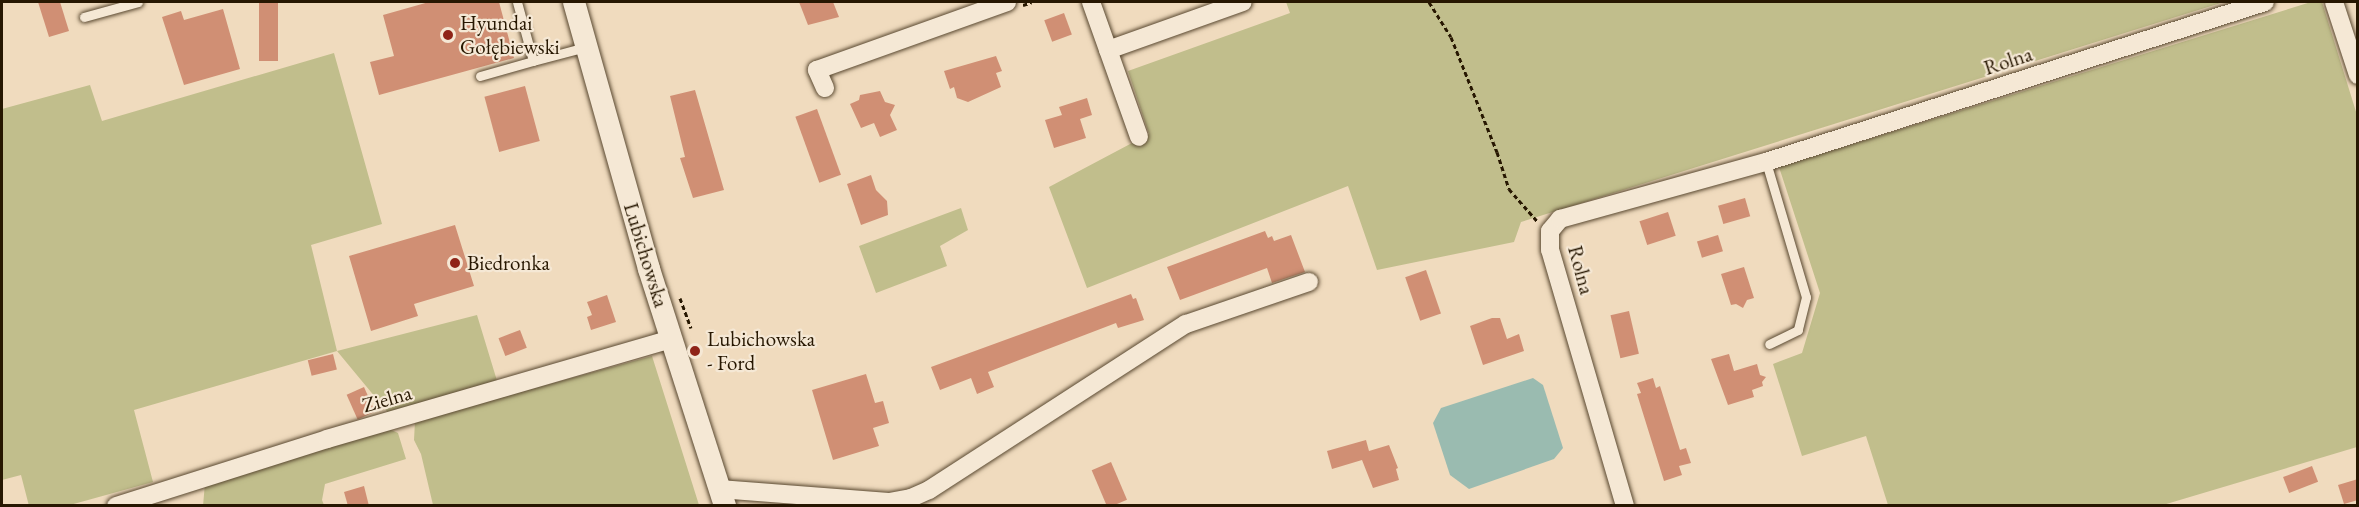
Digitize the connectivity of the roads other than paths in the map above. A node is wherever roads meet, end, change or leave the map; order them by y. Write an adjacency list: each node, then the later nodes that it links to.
1 (138, 2): 9 (lane)
2 (517, 2): 12 (lane)
3 (574, 2): 10 (street, Lubichowska)
4 (1007, 2): 15 (street)
5 (1091, 2): 11 (street)
6 (1243, 2): 11 (street)
7 (2265, 2): 17 (street, Rolna)
8 (2334, 2): 13 (street)
9 (84, 17)
10 (586, 46): 12 (lane); 19 (street, Lubichowska)
11 (1108, 50): 16 (street)
12 (533, 61): 14 (lane)
13 (2358, 75)
14 (480, 76)
15 (825, 88)
16 (1139, 137)
17 (1766, 162): 20 (lane); 23 (street, Rolna)
18 (1309, 282): 21 (street)
19 (672, 339): 21 (street, Lubichowska); 22 (street, Zielna)
20 (1768, 344)
21 (722, 497)
22 (116, 506)
23 (1625, 506)

